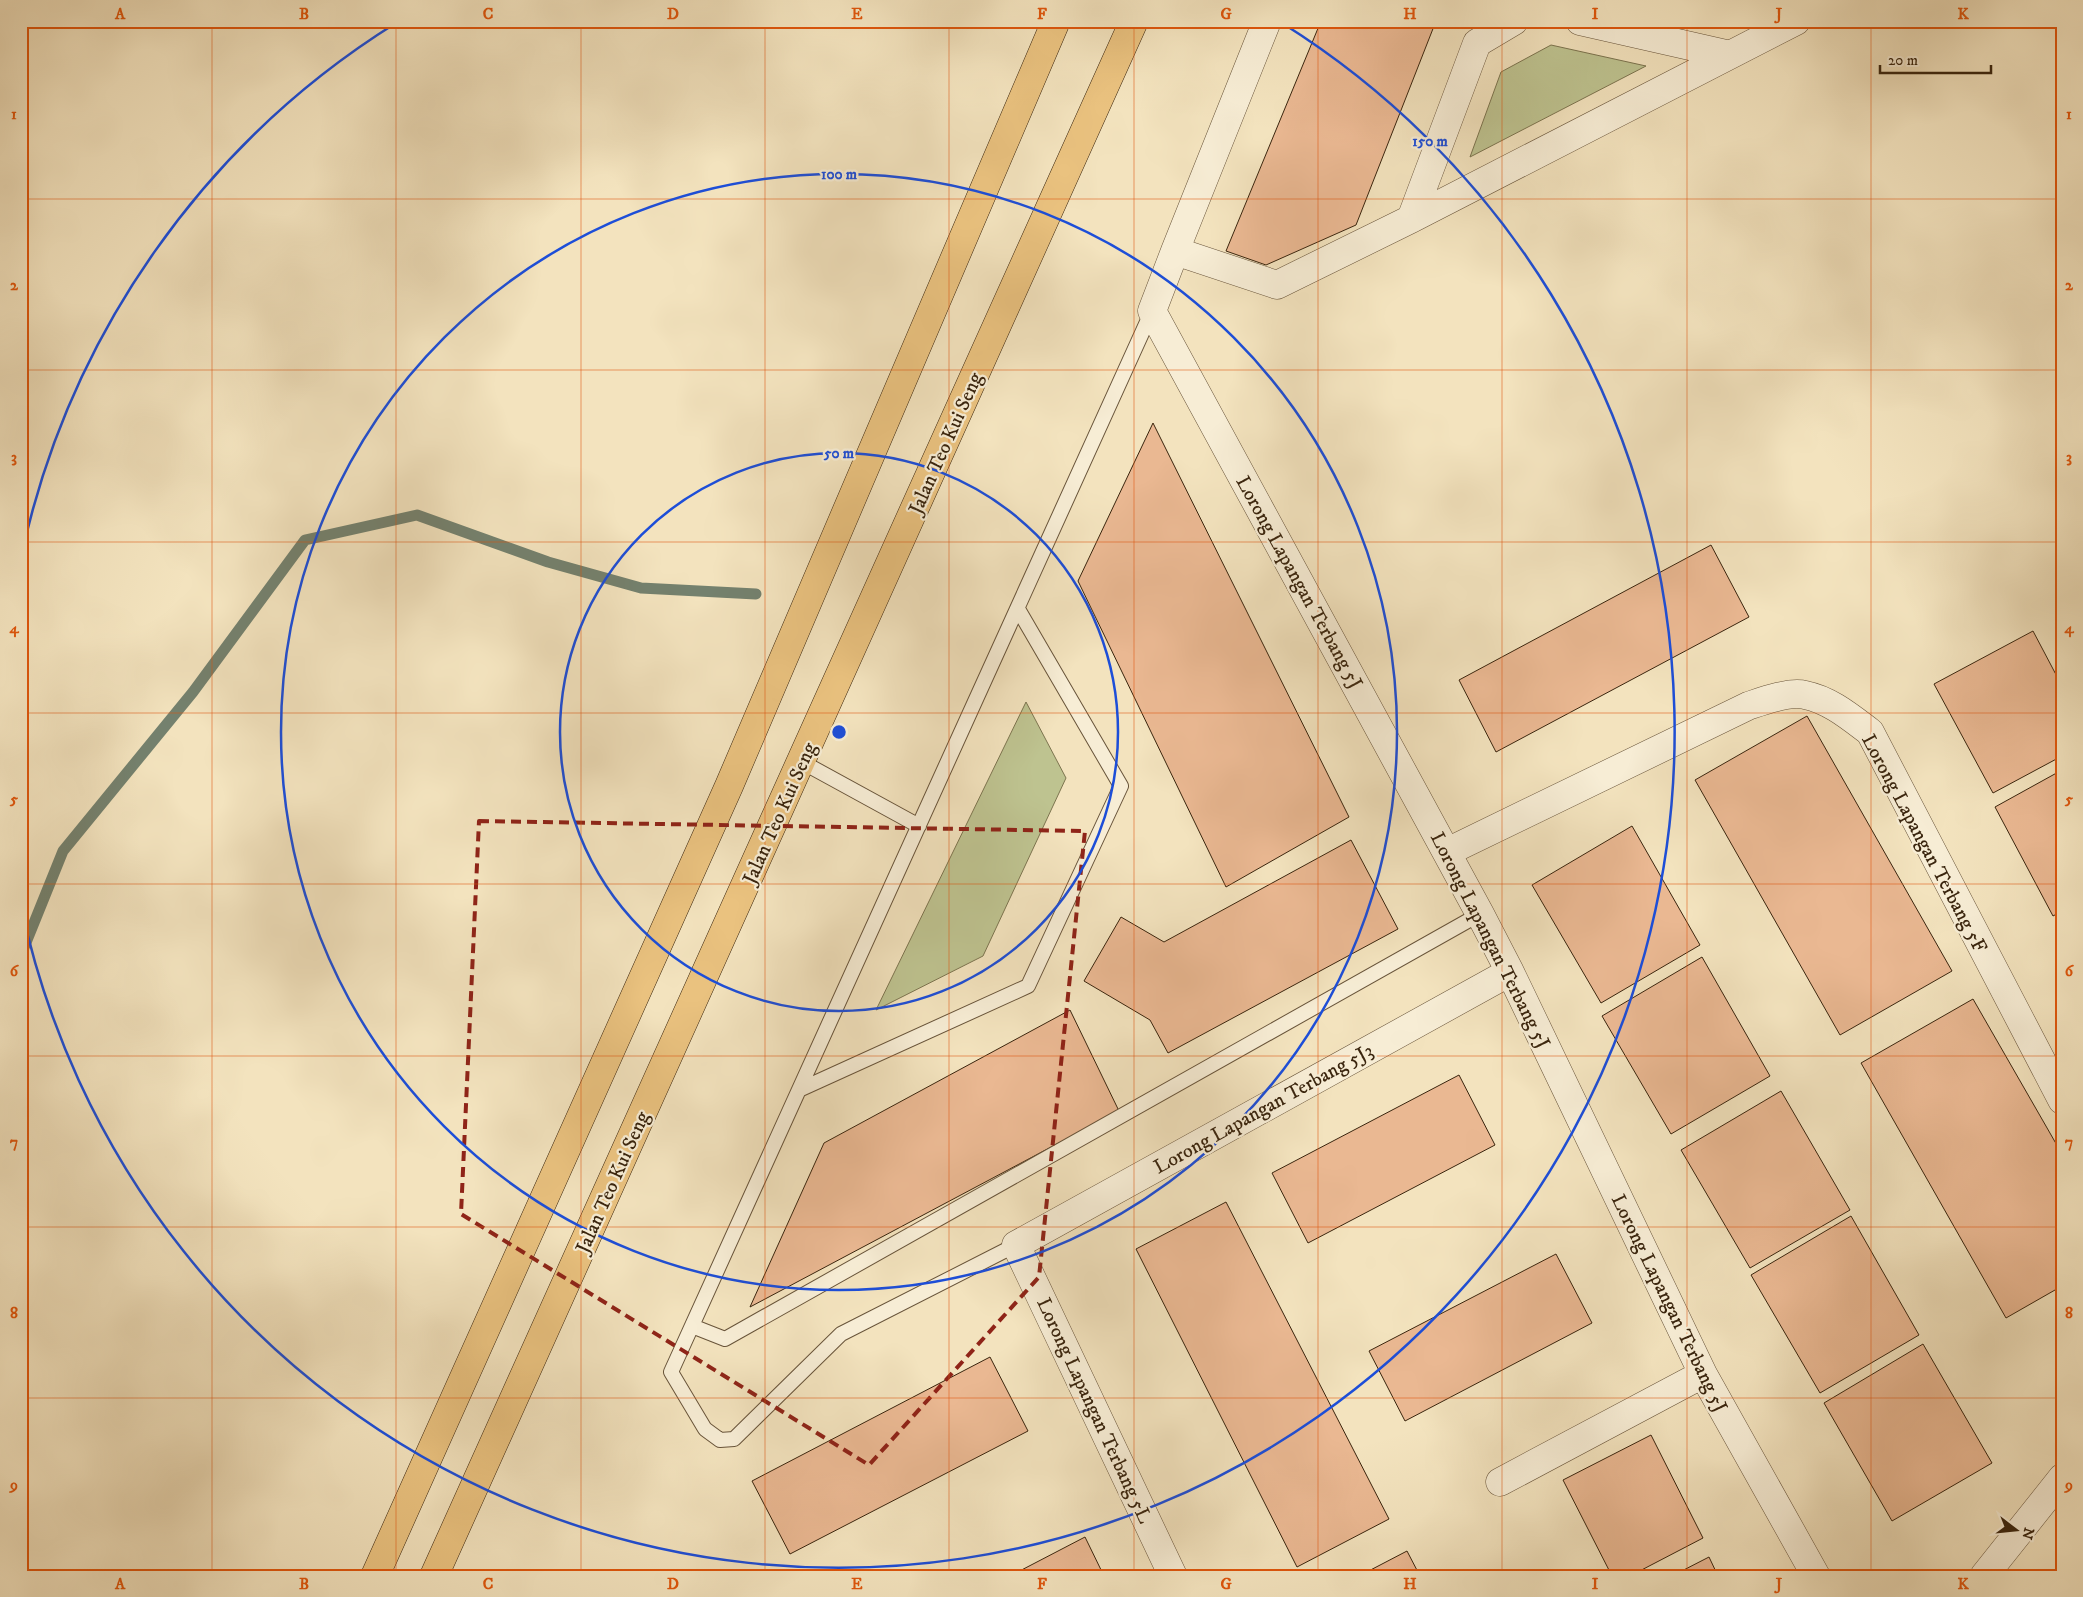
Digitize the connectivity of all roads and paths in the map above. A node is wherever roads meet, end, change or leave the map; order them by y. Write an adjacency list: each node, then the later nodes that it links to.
1 (1056, 21): 24 (highway)
2 (1134, 21): 12 (highway, Jalan Teo Kui Seng)
3 (1267, 21): 9 (street)
4 (1514, 21): 8 (street)
5 (1580, 21): 7 (street)
6 (1796, 21): 7 (street)
7 (1730, 55): 8 (street)
8 (1411, 219): 9 (street)
9 (1175, 252): 10 (street)
10 (1152, 311): 11 (lane); 14 (street, Lorong Lapangan Terbang 5J)
11 (1018, 609): 13 (lane); 17 (lane)
12 (802, 762): 13 (lane); 25 (highway, Jalan Teo Kui Seng)
13 (919, 826): 17 (lane)
14 (1447, 852): 15 (street, Lorong Lapangan Terbang 5J); 18 (street, Lorong Lapangan Terbang 5F)
15 (1480, 914): 16 (street, Lorong Lapangan Terbang 5J); 20 (lane)
16 (1510, 972): 19 (street, Lorong Lapangan Terbang 5J3); 21 (street, Lorong Lapangan Terbang 5J)
17 (799, 1090): 20 (lane)
18 (2062, 1100)
19 (1016, 1245): 20 (lane); 26 (street, Lorong Lapangan Terbang 5L)
20 (692, 1326)
21 (1703, 1374): 23 (street); 27 (street, Lorong Lapangan Terbang 5J)
22 (2062, 1478): 28 (street)
23 (1500, 1482)
24 (374, 1576)
25 (434, 1576)
26 (1173, 1576)
27 (1816, 1576)
28 (1984, 1576)

